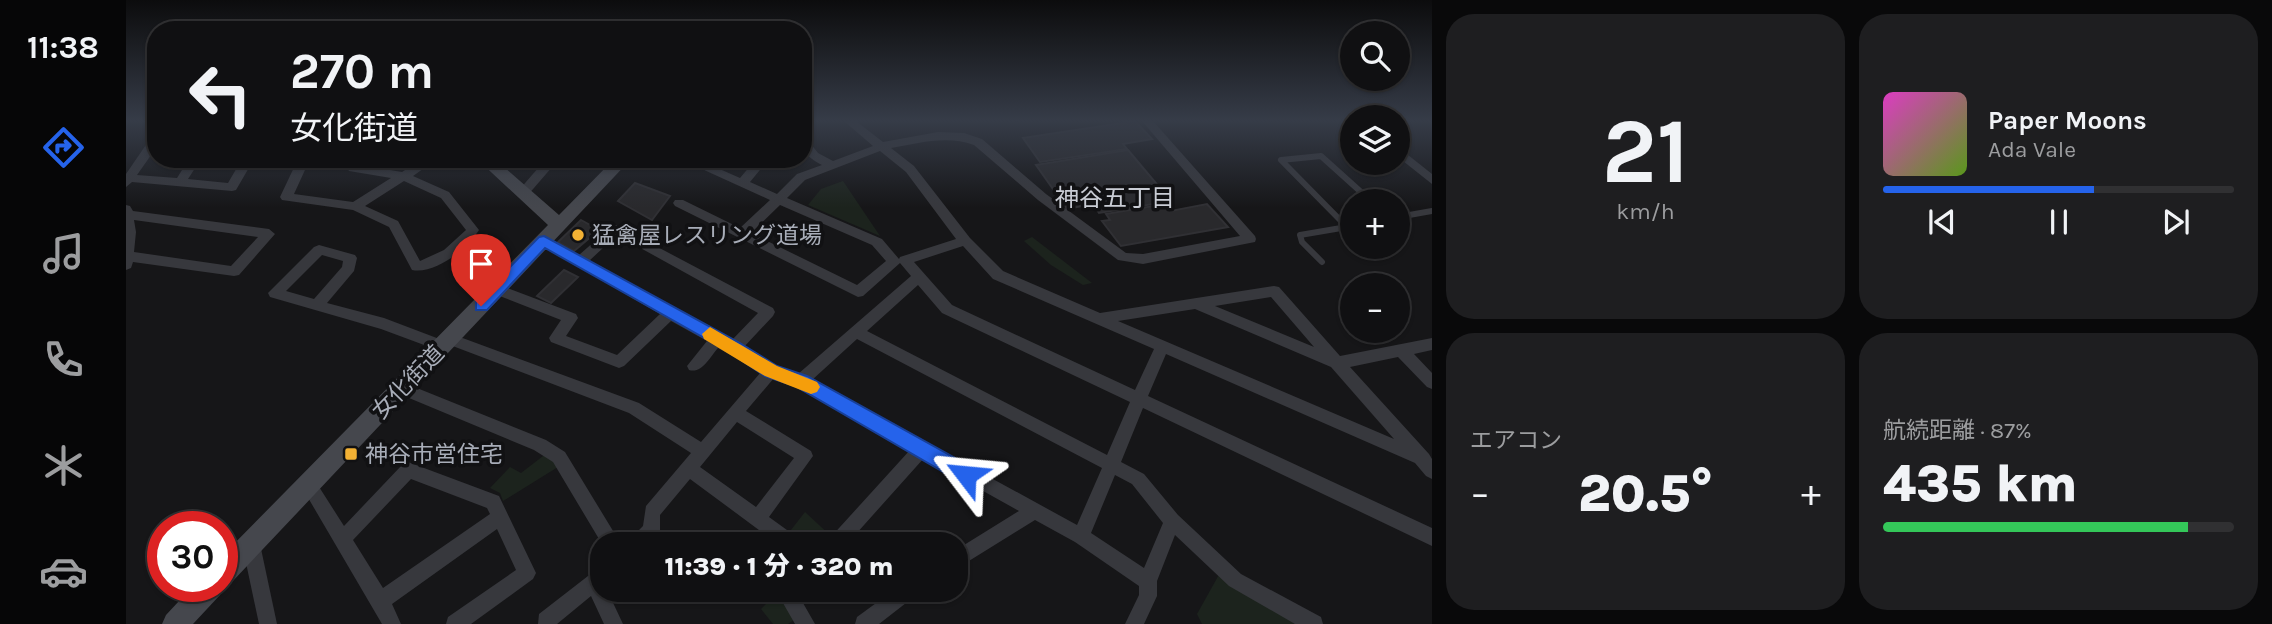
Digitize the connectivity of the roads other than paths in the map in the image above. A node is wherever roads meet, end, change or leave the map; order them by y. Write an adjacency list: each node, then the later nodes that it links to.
1 (872, 150): 8 (street)
2 (888, 150): 37 (street)
3 (987, 150): 4 (street)
4 (1173, 150)
5 (147, 151): 20 (street)
6 (812, 153): 8 (street)
7 (1410, 161): 21 (street)
8 (832, 165): 26 (street)
9 (189, 168): 22 (street)
10 (243, 168): 22 (street)
11 (300, 168): 28 (street)
12 (353, 168): 19 (street)
13 (416, 168): 19 (street)
14 (495, 168): 25 (street)
15 (545, 168): 25 (street)
16 (614, 168): 33 (street, 女化街道)
17 (708, 168): 23 (street)
18 (755, 168): 23 (street)
19 (403, 176): 28 (street); 28 (street)
20 (127, 179): 22 (street)
21 (1432, 180)
22 (181, 181)
23 (743, 182): 26 (street)
24 (1358, 189): 31 (lane)
25 (523, 193): 33 (street)
26 (778, 198): 35 (street); 35 (street)
27 (679, 203): 35 (street)
28 (355, 206)
29 (1432, 211): 32 (lane)
30 (127, 212): 38 (street); 38 (street)
31 (1340, 216)
32 (1410, 216)
33 (559, 225): 36 (street, 女化街道)
34 (1340, 228): 40 (lane)
35 (743, 233)
36 (544, 241): 39 (street); 42 (street, 女化街道)
37 (965, 241): 41 (street); 46 (street)
38 (127, 260)
39 (580, 261): 45 (street); 52 (street)
40 (1322, 262)
41 (918, 277): 47 (street); 60 (street)
42 (497, 289): 45 (street); 49 (street, 女化街道)
43 (1195, 303): 46 (street); 54 (street); 54 (street)
44 (318, 304): 44 (street); 49 (street)
45 (671, 312): 48 (street)
46 (1101, 318): 51 (street)
47 (856, 332): 57 (street); 64 (street)
48 (718, 338): 52 (street); 55 (street)
49 (446, 343): 59 (street, 女化街道); 63 (street)
50 (1432, 344): 53 (street)
51 (1162, 346): 60 (street); 65 (street)
52 (734, 347): 56 (street)
53 (1401, 350): 54 (street); 58 (street)
54 (1338, 363): 65 (street)
55 (694, 366)
56 (771, 371): 57 (street); 61 (street)
57 (800, 381): 62 (street)
58 (1432, 383)
59 (402, 388): 67 (street, 女化街道); 72 (street)
60 (1139, 399): 64 (street); 77 (street)
61 (736, 413): 63 (street); 70 (street)
62 (921, 450): 68 (street); 75 (street)
63 (703, 452): 66 (street)
64 (1113, 463): 71 (street); 76 (street)
65 (1427, 465)
66 (689, 469): 70 (street); 73 (street)
67 (309, 484): 78 (street); 79 (street, 女化街道)
68 (1033, 512): 76 (street); 80 (street)
69 (500, 517): 78 (street); 84 (street); 92 (street)
70 (757, 519): 74 (street)
71 (1172, 521): 82 (street); 98 (street)
72 (605, 532)
73 (649, 532)
74 (775, 532)
75 (847, 532)
76 (1081, 536): 82 (street)
77 (1432, 537)
78 (341, 541): 84 (street)
79 (251, 544): 81 (street, 女化街道); 90 (street)
80 (968, 553)
81 (238, 557)
82 (1147, 581): 97 (street)
83 (590, 585): 93 (street)
84 (381, 601): 91 (street)
85 (196, 602): 89 (street)
86 (606, 602): 94 (street)
87 (793, 602): 95 (street)
88 (893, 602): 96 (street)
89 (175, 624)
90 (268, 624)
91 (392, 624)
92 (455, 624)
93 (548, 624)
94 (614, 624)
95 (806, 624)
96 (864, 624)
97 (1134, 624)
98 (1314, 624)

